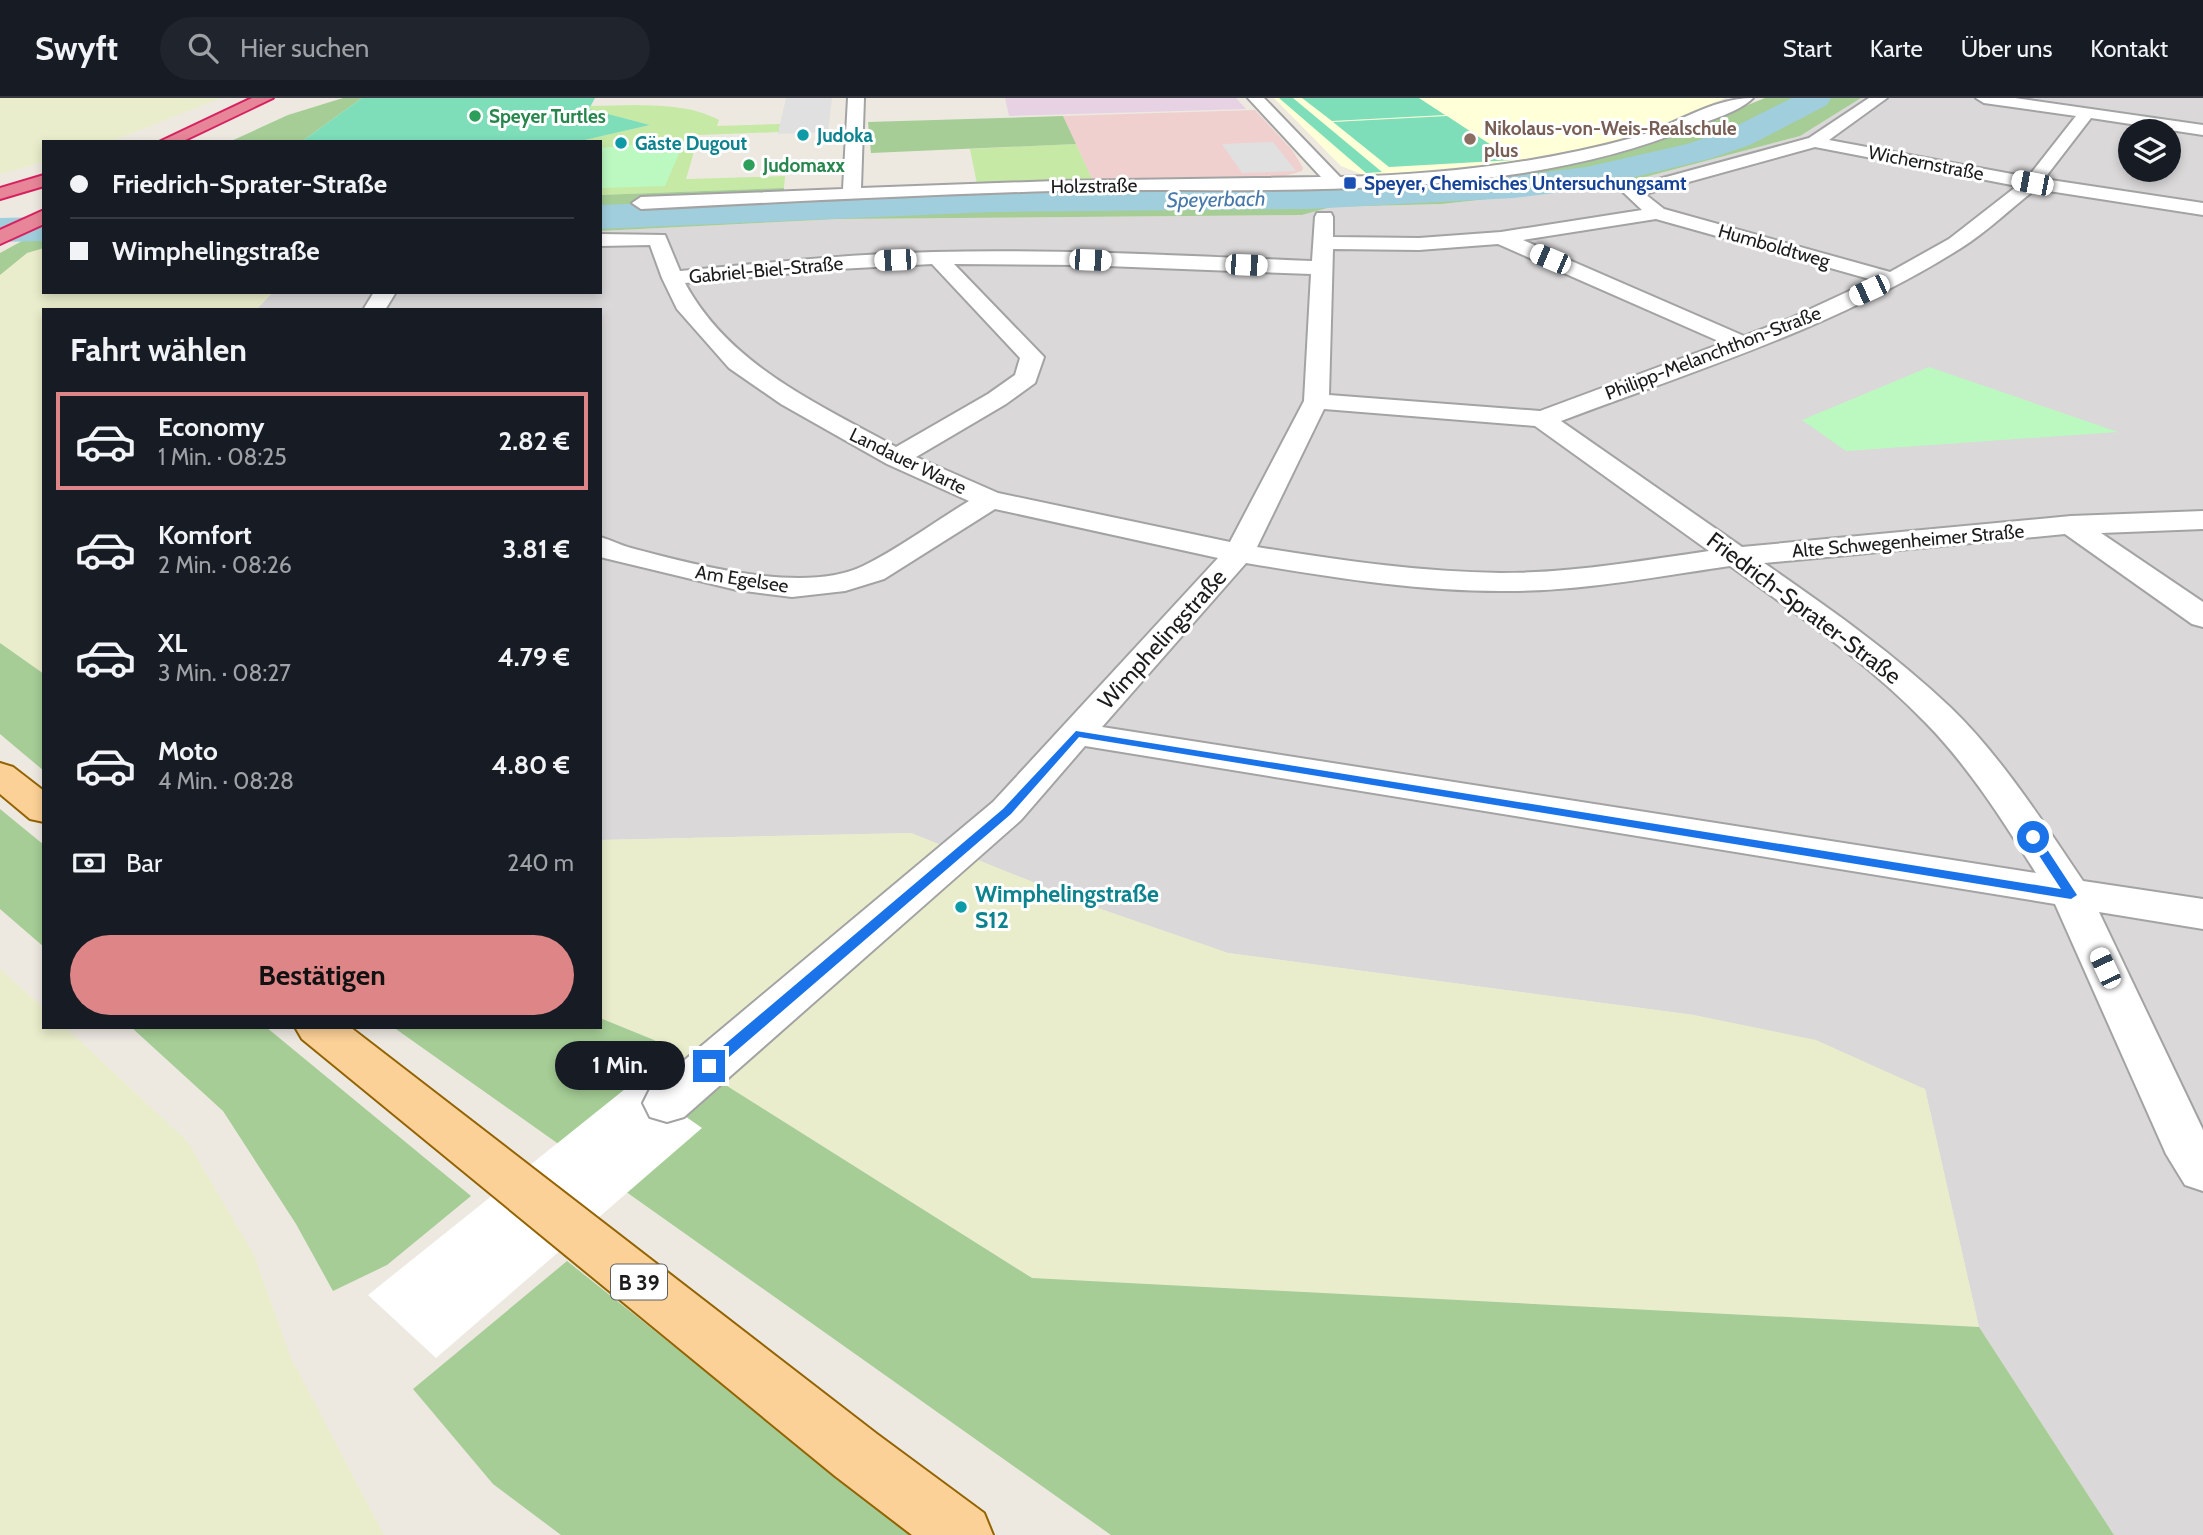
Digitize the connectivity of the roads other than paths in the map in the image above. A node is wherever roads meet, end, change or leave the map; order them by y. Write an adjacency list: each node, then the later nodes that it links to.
1 (856, 98): 14 (street)
2 (1256, 98): 12 (street)
3 (1745, 98): 12 (street, Holzstraße)
4 (1879, 98): 10 (street)
5 (1984, 98): 7 (street)
6 (273, 101): 9 (highway)
7 (2086, 114): 8 (street); 13 (street, Philipp-Melanchthon-Straße)
8 (2203, 130)
9 (191, 138)
10 (1815, 142): 13 (street, Wichernstraße); 20 (street)
11 (42, 181): 19 (highway)
12 (1334, 181): 14 (street, Holzstraße)
13 (2032, 183): 18 (street, Wichernstraße); 27 (street, Philipp-Melanchthon-Straße)
14 (852, 195): 15 (street, Holzstraße)
15 (641, 203)
16 (42, 207): 19 (highway)
17 (42, 208): 21 (highway)
18 (2203, 209)
19 (1, 211)
20 (1657, 213): 22 (street, Gabriel-Biel-Straße); 27 (street, Humboldtweg)
21 (0, 238)
22 (1502, 238): 24 (street, Gabriel-Biel-Straße); 28 (street)
23 (602, 240): 26 (street, Landauer Warte)
24 (1323, 243): 25 (street, Gabriel-Biel-Straße); 29 (street, Wimphelingstraße)
25 (937, 258): 26 (street, Gabriel-Biel-Straße); 31 (street)
26 (672, 278): 31 (street, Landauer Warte)
27 (1892, 279): 28 (street, Philipp-Melanchthon-Straße)
28 (1742, 343): 30 (street, Philipp-Melanchthon-Straße)
29 (1316, 401): 30 (street, Philipp-Melanchthon-Straße); 36 (street, Wimphelingstraße)
30 (1542, 419): 37 (street, Friedrich-Sprater-Straße)
31 (896, 458): 32 (street, Landauer Warte)
32 (990, 500): 35 (street, Am Egelsee); 36 (street, Landauer Warte)
33 (2203, 520): 34 (street, Alte Schwegenheimer Straße)
34 (2071, 526): 37 (street, Alte Schwegenheimer Straße); 38 (street)
35 (602, 547)
36 (1240, 553): 37 (street, Alte Schwegenheimer Straße); 39 (street, Wimphelingstraße)
37 (1739, 556): 42 (street, Friedrich-Sprater-Straße)
38 (2203, 617)
39 (1076, 734): 42 (street); 45 (street, Wimphelingstraße)
40 (0, 775): 41 (main road)
41 (42, 808)
42 (2071, 895): 43 (street); 46 (street, Friedrich-Sprater-Straße)
43 (2203, 914)
44 (321, 1029): 47 (main road, B 39)
45 (667, 1103)
46 (2203, 1170)
47 (962, 1535)

